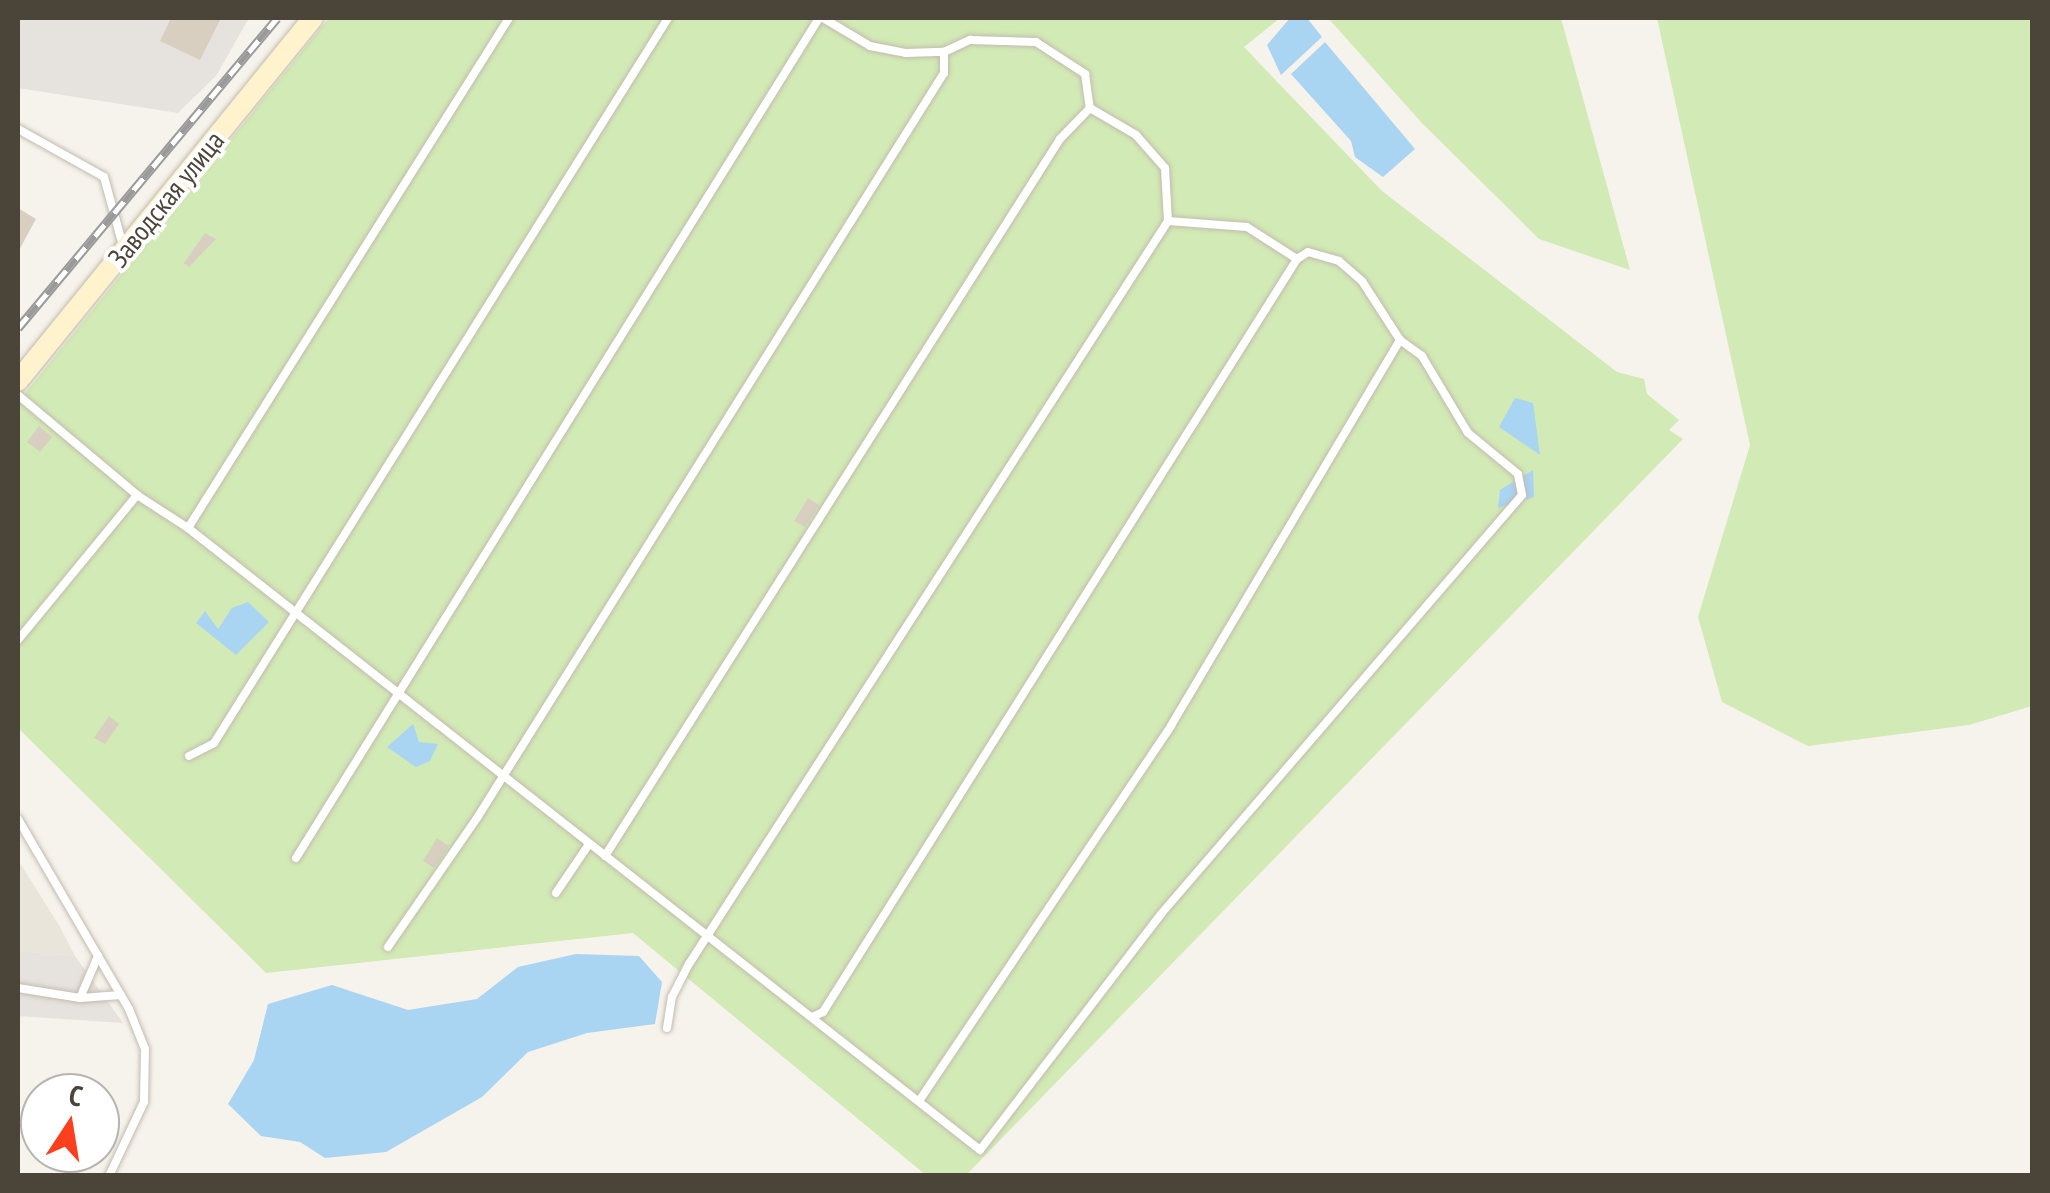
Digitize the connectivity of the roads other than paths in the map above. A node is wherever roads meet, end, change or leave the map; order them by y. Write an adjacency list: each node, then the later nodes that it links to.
1 (314, 18): 9 (street, Заводская улица)
2 (508, 18): 15 (lane)
3 (668, 18): 16 (lane)
4 (821, 18): 5 (lane); 18 (lane)
5 (944, 52): 6 (lane); 20 (lane)
6 (1090, 108): 8 (lane); 23 (lane)
7 (18, 129): 9 (lane)
8 (1168, 220): 10 (lane); 26 (lane)
9 (124, 250): 12 (street, Заводская улица)
10 (1298, 259): 11 (lane); 32 (lane)
11 (1400, 340): 34 (lane); 34 (lane)
12 (18, 381)
13 (18, 396): 14 (lane)
14 (137, 496): 15 (lane); 17 (lane)
15 (188, 528): 16 (lane)
16 (295, 613): 18 (lane); 19 (lane)
17 (18, 640)
18 (399, 695): 20 (lane); 24 (lane)
19 (188, 756)
20 (498, 777): 22 (lane); 27 (lane)
21 (18, 818): 28 (lane)
22 (588, 844): 23 (lane); 25 (lane)
23 (605, 856): 26 (lane)
24 (296, 858)
25 (556, 893)
26 (711, 937): 32 (lane); 33 (lane)
27 (388, 947)
28 (98, 956): 30 (lane); 31 (lane)
29 (18, 988): 31 (lane)
30 (121, 996): 31 (lane); 35 (lane)
31 (80, 998)
32 (812, 1016): 34 (lane)
33 (667, 1028)
34 (918, 1101)
35 (109, 1176)

